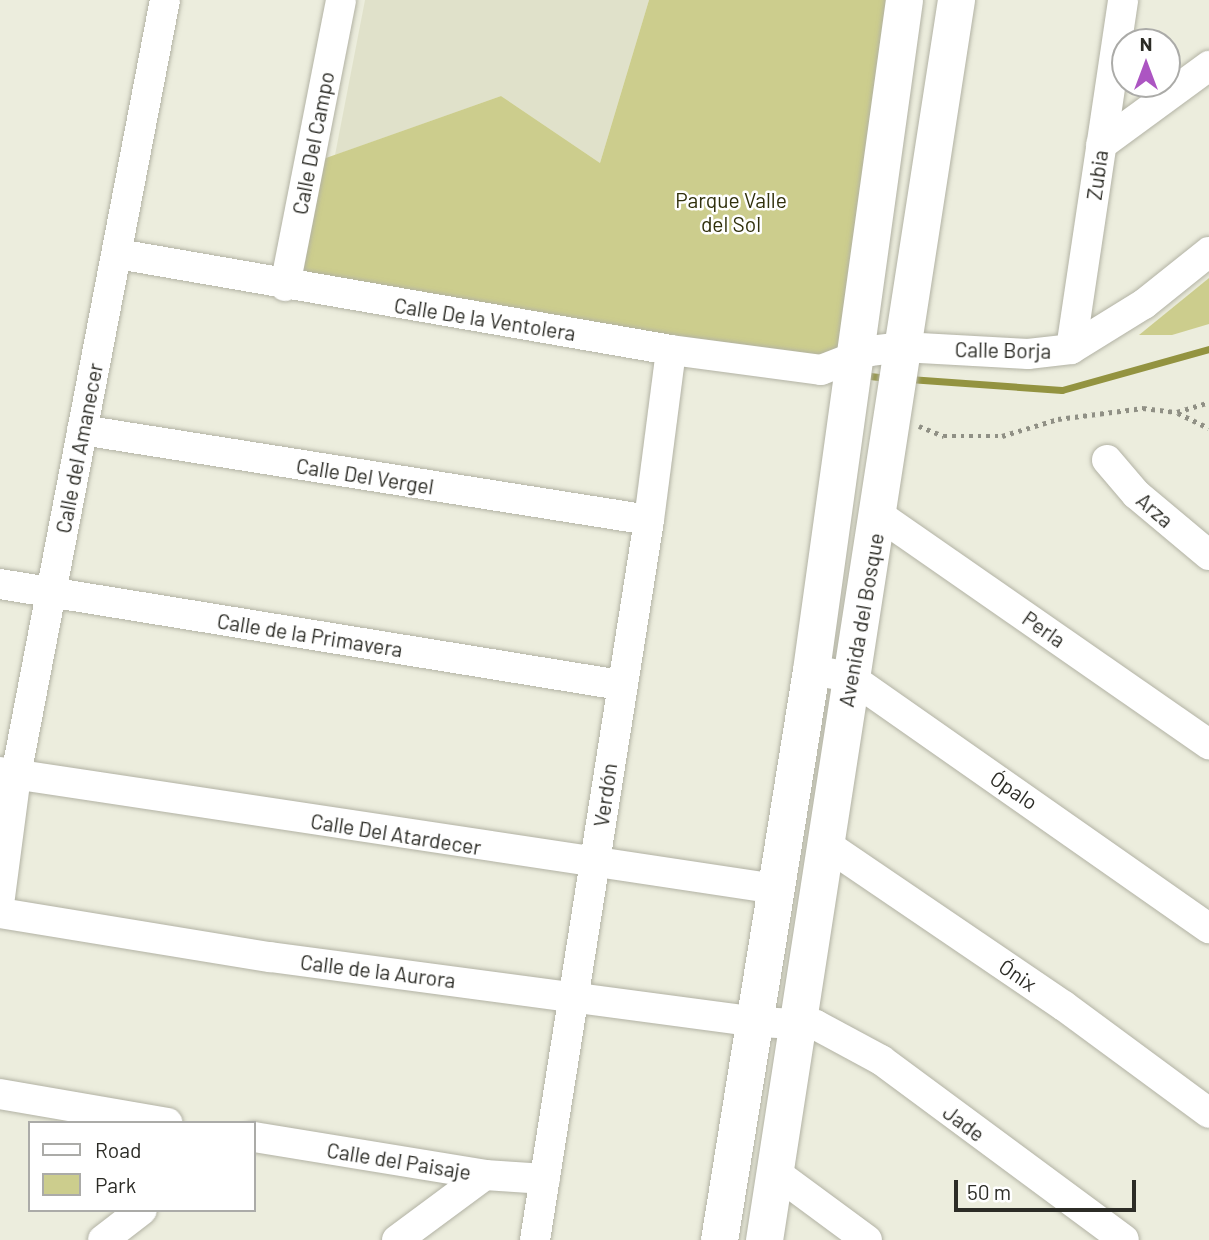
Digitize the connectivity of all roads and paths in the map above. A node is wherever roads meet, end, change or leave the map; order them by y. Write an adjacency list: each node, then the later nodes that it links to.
1 (165, 0): 9 (street, Calle del Amanecer)
2 (341, 0): 10 (street, Calle Del Campo)
3 (904, 0): 14 (street, Avenida del Bosque)
4 (956, 0): 13 (street, Avenida del Bosque)
5 (1122, 0): 7 (street, Zubia)
6 (1209, 66): 7 (street)
7 (1101, 145): 11 (street, Zubia)
8 (1209, 252): 11 (street, Calle Borja)
9 (118, 254): 10 (street, Calle De la Ventolera); 19 (street, Calle del Amanecer)
10 (285, 286): 12 (street, Calle De la Ventolera)
11 (1071, 349): 13 (street, Calle Borja)
12 (671, 350): 14 (street, Calle De la Ventolera); 22 (street, Verdón)
13 (900, 356): 14 (street, Calle Borja); 17 (street, Avenida del Bosque)
14 (851, 358): 26 (street, Avenida del Bosque)
15 (1209, 402): 16 (path)
16 (1177, 412): 17 (path); 18 (path)
17 (892, 423): 21 (street, Avenida del Bosque)
18 (1209, 428)
19 (82, 430): 22 (street, Calle Del Vergel); 25 (street, Calle del Amanecer)
20 (1107, 460): 23 (street, Arza)
21 (879, 515): 27 (street, Avenida del Bosque); 29 (street, Perla)
22 (649, 520): 28 (street, Verdón)
23 (1209, 555)
24 (0, 584): 25 (street, Calle de la Primavera)
25 (52, 592): 28 (street, Calle de la Primavera); 30 (street, Calle del Amanecer)
26 (811, 670): 27 (street, Ópalo); 33 (street, Avenida del Bosque)
27 (850, 677): 31 (street, Avenida del Bosque); 36 (street, Ópalo)
28 (620, 685): 32 (street, Verdón)
29 (1209, 744)
30 (8, 774): 32 (street, Calle Del Atardecer); 34 (street, Calle del Amanecer)
31 (824, 843): 39 (street, Avenida del Bosque); 41 (street, Ónix)
32 (595, 866): 33 (street, Calle Del Atardecer); 37 (street, Verdón)
33 (776, 889): 38 (street, Avenida del Bosque)
34 (0, 897)
35 (0, 912): 37 (street, Calle de la Aurora)
36 (1209, 928)
37 (572, 996): 38 (street, Calle de la Aurora); 46 (street, Verdón)
38 (757, 1023): 39 (street, Jade); 51 (street, Avenida del Bosque)
39 (797, 1023): 44 (street, Avenida del Bosque); 54 (street, Jade)
40 (7, 1101): 42 (street)
41 (1209, 1113)
42 (154, 1121)
43 (256, 1137): 45 (street, Calle del Paisaje)
44 (775, 1173): 52 (street, Avenida del Bosque); 53 (street)
45 (485, 1175): 46 (street, Calle del Paisaje); 49 (street)
46 (545, 1180): 50 (street, Verdón)
47 (139, 1212): 48 (street)
48 (103, 1240)
49 (397, 1240)
50 (535, 1240)
51 (719, 1240)
52 (764, 1240)
53 (867, 1240)
54 (1124, 1240)

